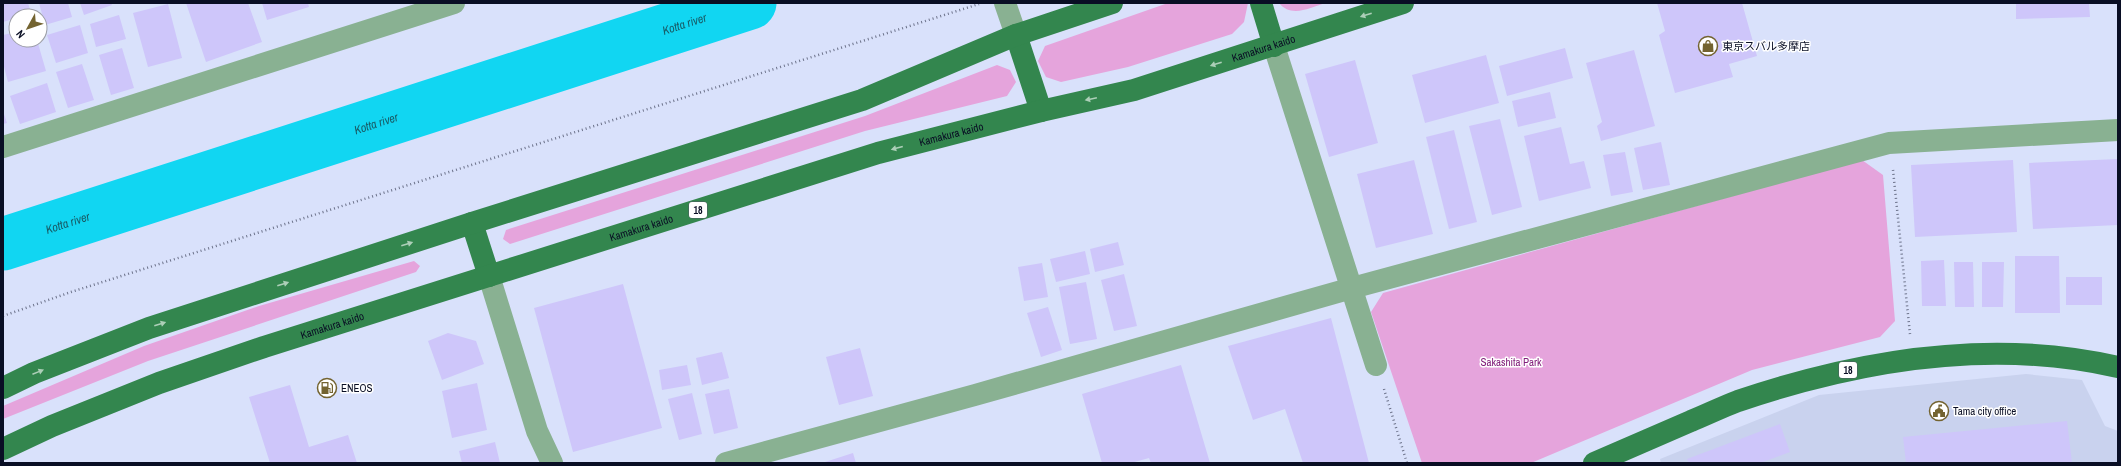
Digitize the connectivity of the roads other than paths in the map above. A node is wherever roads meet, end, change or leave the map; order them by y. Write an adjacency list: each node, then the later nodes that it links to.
1 (454, 3): 6 (street)
2 (1005, 3): 7 (street)
3 (1112, 3): 7 (main road)
4 (1261, 3): 8 (main road)
5 (1403, 3): 8 (main road, Kamakura kaido / 18, one-way to 8)
6 (422, 8): 11 (street)
7 (1016, 35): 9 (main road); 12 (main road)
8 (1274, 46): 9 (main road, Kamakura kaido / 18, one-way to 9); 14 (street)
9 (1041, 111): 13 (main road, Kamakura kaido / 18, one-way to 13)
10 (2118, 130): 14 (street)
11 (3, 147)
12 (472, 223): 13 (main road); 17 (main road, one-way to 12)
13 (489, 276): 18 (main road, Kamakura kaido / 18); 19 (street)
14 (1352, 288): 15 (street); 20 (street)
15 (1376, 365)
16 (2118, 367): 21 (main road, 18)
17 (3, 388)
18 (3, 449)
19 (552, 463)
20 (726, 463)
21 (1594, 463)

